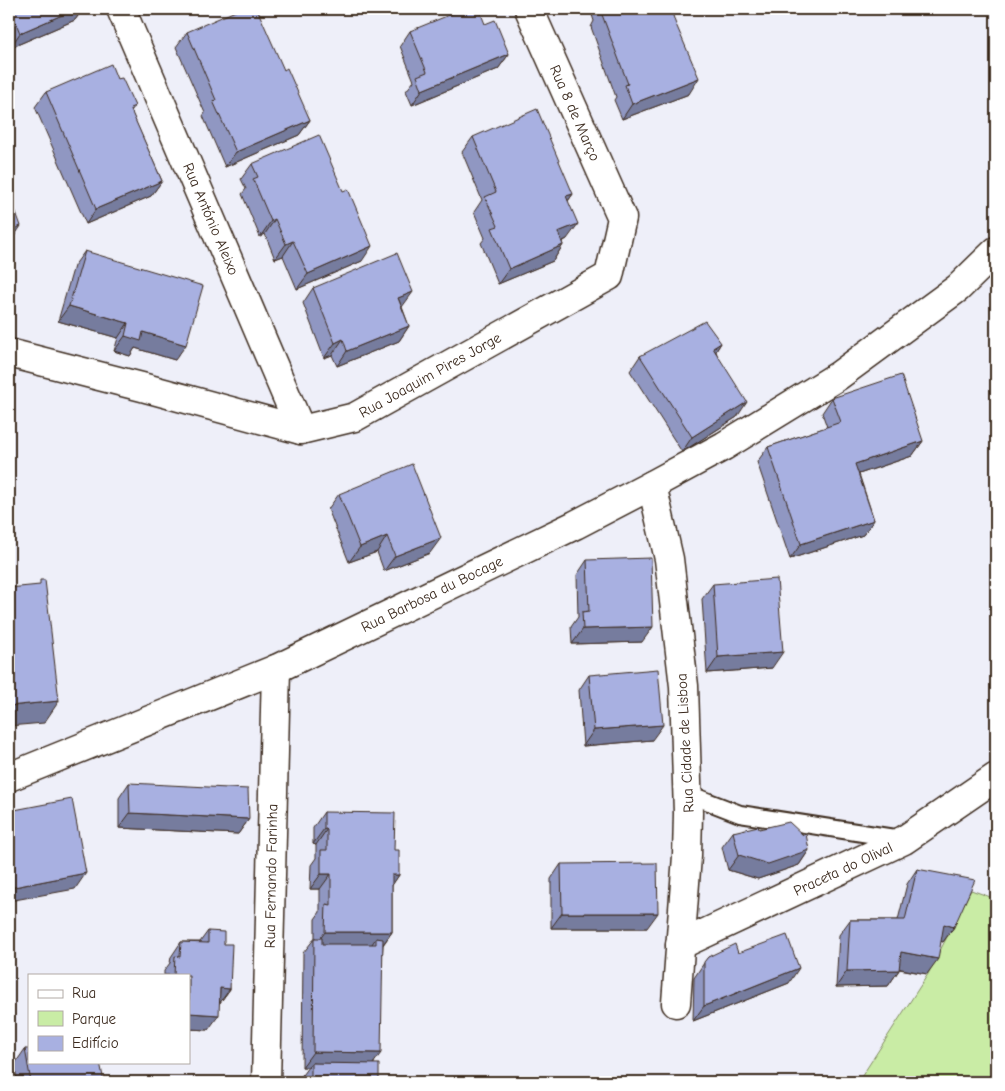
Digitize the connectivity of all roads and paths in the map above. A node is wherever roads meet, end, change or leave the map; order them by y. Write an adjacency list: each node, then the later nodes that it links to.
1 (120, 9): 6 (street, Rua António Aleixo)
2 (529, 9): 3 (street, Rua 8 de Março)
3 (622, 218): 6 (street, Rua Joaquim Pires Jorge)
4 (996, 251): 7 (street, Rua Barbosa du Bocage)
5 (9, 352): 6 (street, Rua Joaquim Pires Jorge)
6 (301, 430)
7 (652, 485): 8 (street, Rua Barbosa du Bocage); 11 (street, Rua Cidade de Lisboa)
8 (276, 669): 9 (street, Rua Barbosa du Bocage); 15 (street, Rua Fernando Farinha)
9 (9, 776)
10 (996, 777): 12 (street, Praceta do Olival)
11 (686, 793): 12 (lane); 13 (street, Rua Cidade de Lisboa)
12 (904, 840): 13 (street, Praceta do Olival)
13 (680, 945): 14 (street, Rua Cidade de Lisboa)
14 (676, 1003)
15 (266, 1082)

